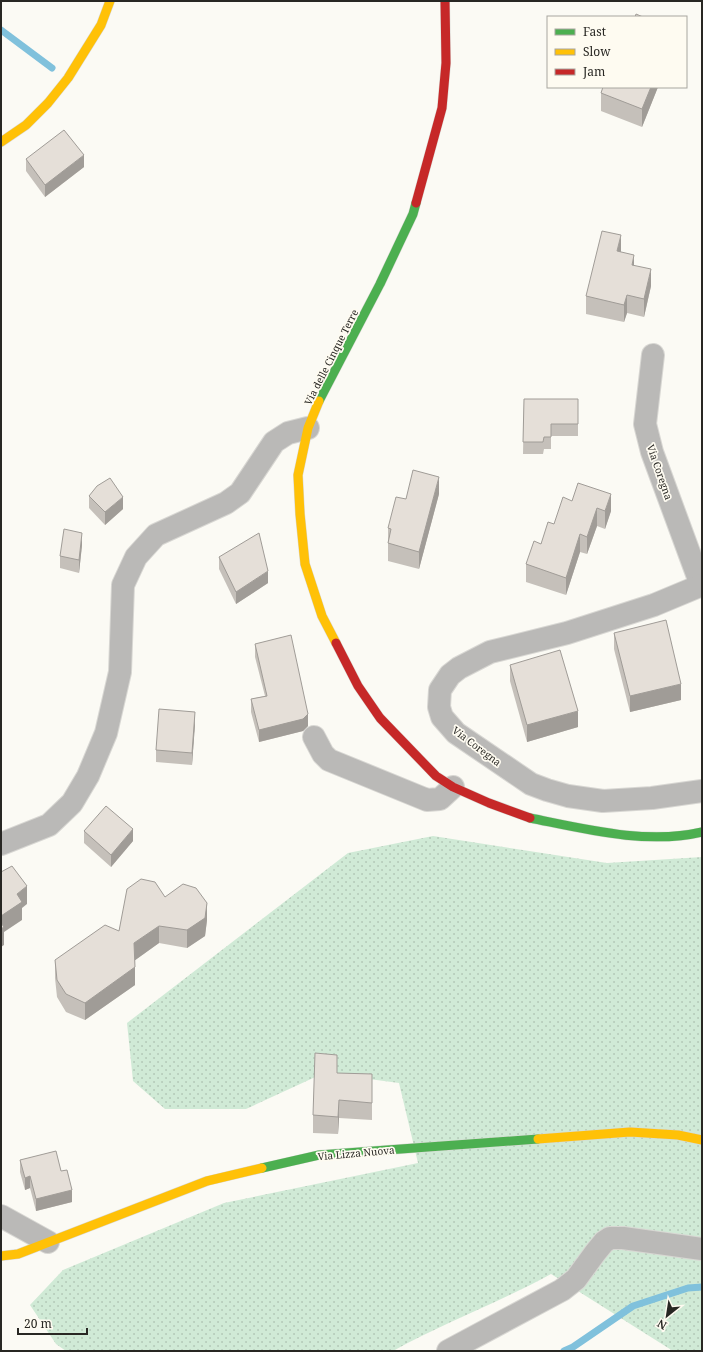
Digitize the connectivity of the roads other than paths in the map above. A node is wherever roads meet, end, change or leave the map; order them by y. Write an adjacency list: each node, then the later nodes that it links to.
1 (110, 1): 3 (main road)
2 (445, 1): 5 (main road, Via delle Cinque Terre)
3 (1, 142)
4 (653, 355): 6 (street, Via Coregna)
5 (308, 428): 8 (main road, Via delle Cinque Terre); 11 (street)
6 (702, 585): 9 (street, Via Coregna)
7 (314, 737): 8 (street)
8 (453, 787): 10 (main road, Via delle Cinque Terre)
9 (702, 791)
10 (702, 832)
11 (1, 844)
12 (702, 1140): 14 (main road, Via Lizza Nuova)
13 (1, 1216): 14 (street)
14 (48, 1242): 16 (main road, Via Lizza Nuova)
15 (702, 1249): 17 (street)
16 (1, 1256)
17 (448, 1351)

